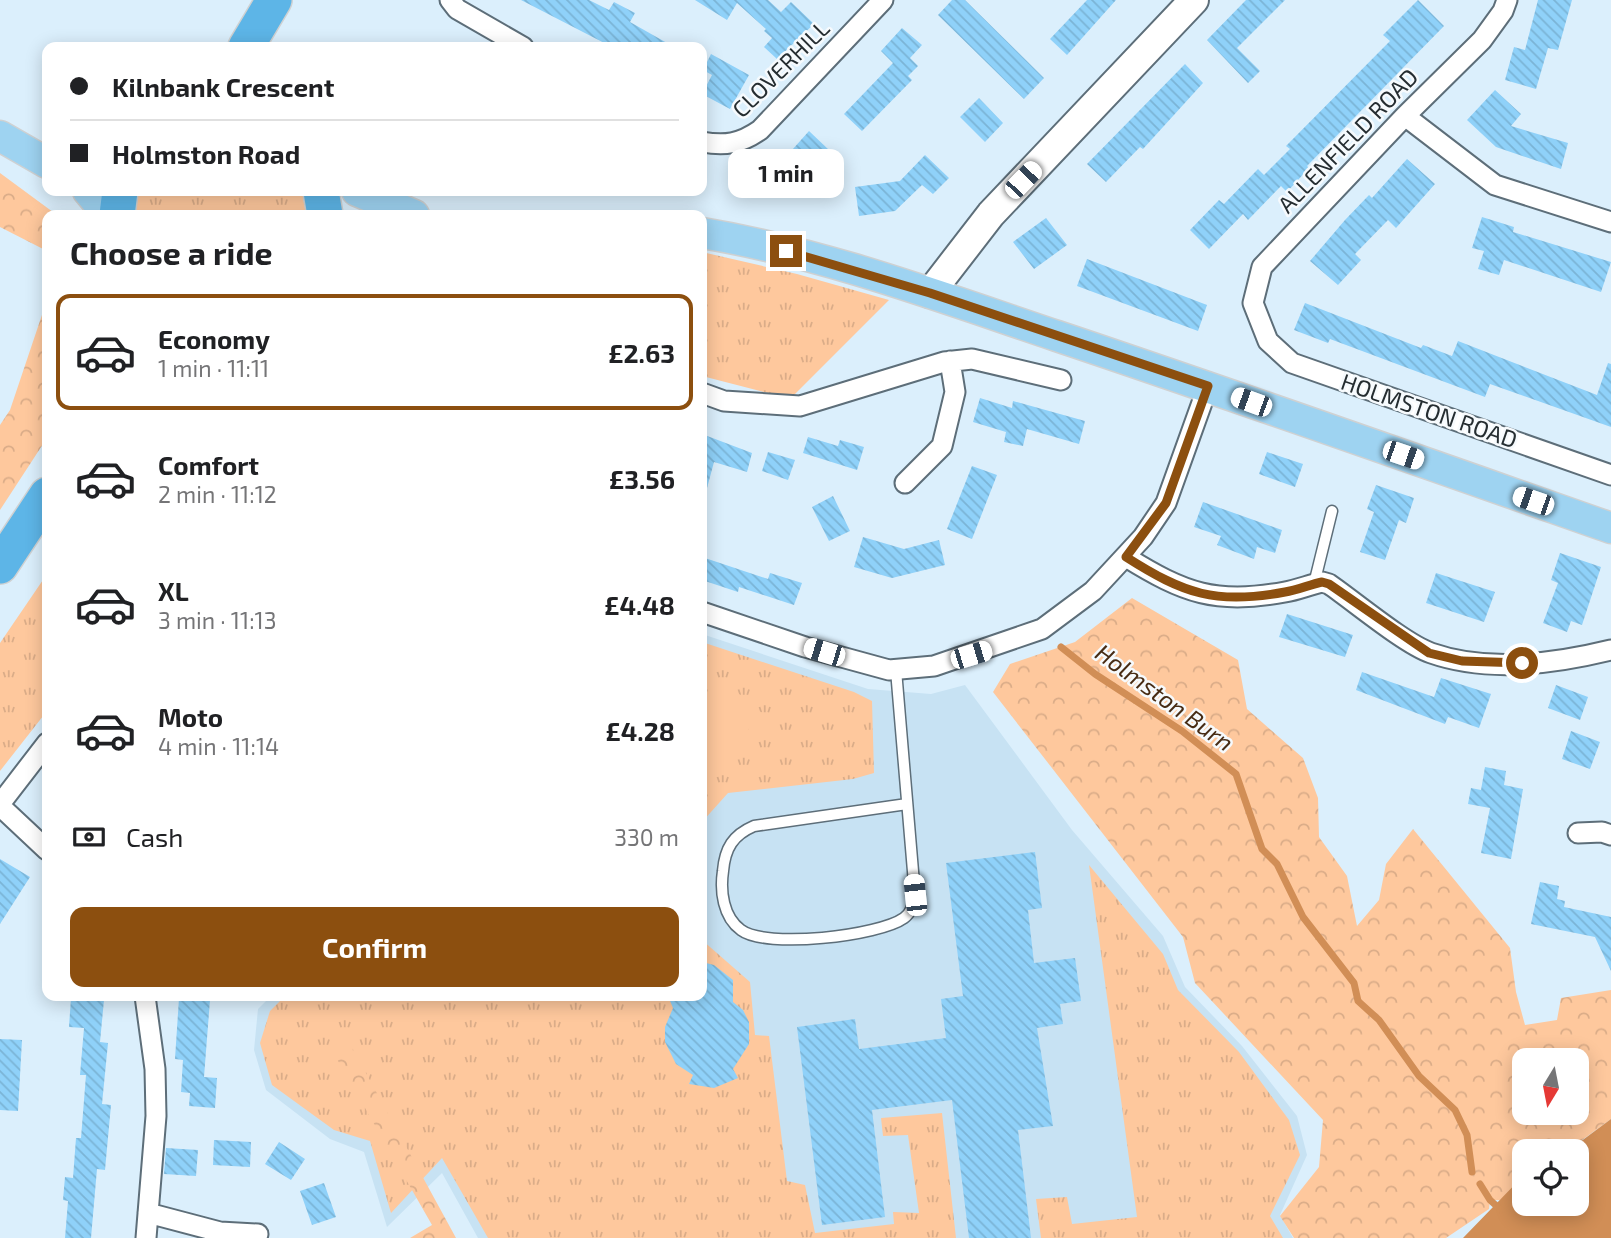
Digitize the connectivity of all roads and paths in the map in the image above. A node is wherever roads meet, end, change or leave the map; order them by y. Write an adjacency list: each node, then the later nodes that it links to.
1 (274, 0): 7 (highway)
2 (282, 0): 8 (highway)
3 (450, 0): 9 (street)
4 (883, 0): 13 (street, CLOVERHILL)
5 (1194, 0): 21 (street)
6 (1507, 0): 10 (street, ALLENFIELD ROAD)
7 (249, 42)
8 (278, 42)
9 (514, 42)
10 (1405, 116): 19 (street); 22 (street, ALLENFIELD ROAD)
11 (0, 134): 12 (main road); 14 (main road)
12 (42, 142)
13 (707, 143)
14 (42, 160)
15 (92, 196): 17 (main road)
16 (369, 196): 18 (main road)
17 (104, 210)
18 (402, 210)
19 (1611, 222)
20 (707, 234): 21 (main road)
21 (930, 293): 25 (main road)
22 (1261, 328): 27 (street, HOLMSTON ROAD)
23 (950, 361): 24 (street); 26 (street); 28 (street)
24 (1062, 380)
25 (1208, 386): 31 (main road); 32 (street)
26 (707, 395)
27 (1611, 475)
28 (905, 483)
29 (42, 503): 33 (highway)
30 (1332, 511): 34 (lane)
31 (1611, 528)
32 (1126, 557): 34 (street); 37 (street)
33 (0, 566)
34 (1314, 584): 36 (street)
35 (707, 614): 37 (street)
36 (1611, 650)
37 (896, 670): 39 (lane)
38 (42, 750): 40 (street)
39 (907, 804): 39 (lane)
40 (0, 805): 43 (street)
41 (1578, 833): 42 (street)
42 (1611, 835)
43 (42, 845)
44 (146, 1001): 45 (street)
45 (148, 1213): 46 (street); 47 (street)
46 (258, 1234)
47 (146, 1238)

